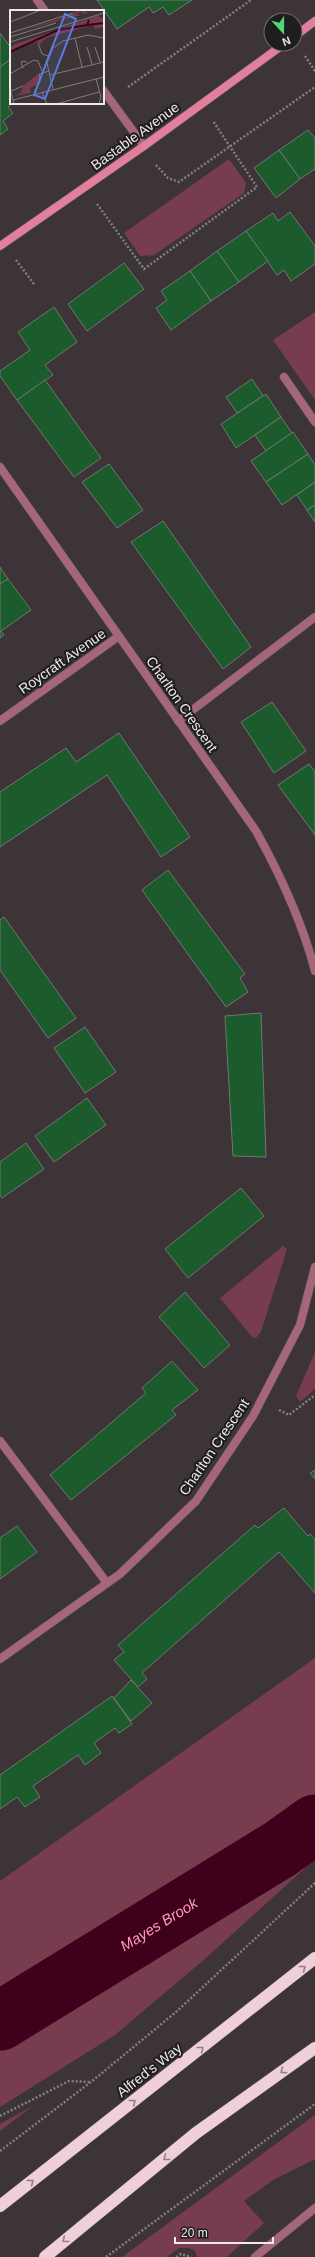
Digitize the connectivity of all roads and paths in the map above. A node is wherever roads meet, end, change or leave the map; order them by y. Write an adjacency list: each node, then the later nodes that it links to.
1 (36, 0): 3 (street)
2 (251, 0): 10 (path)
3 (44, 10)
4 (315, 21): 5 (street)
5 (303, 30)
6 (273, 52): 12 (street, Bastable Avenue)
7 (310, 52): 8 (path)
8 (315, 71)
9 (315, 87): 14 (path)
10 (124, 90)
11 (104, 91): 13 (street)
12 (201, 104): 13 (street, Bastable Avenue); 14 (path)
13 (144, 146): 14 (path); 15 (street, Bastable Avenue)
14 (231, 147): 15 (path)
15 (85, 188): 16 (street, Bastable Avenue)
16 (0, 246)
17 (14, 256): 18 (path)
18 (34, 284)
19 (284, 377): 20 (street)
20 (315, 422)
21 (0, 467): 23 (street, Charlton Crescent)
22 (315, 617): 25 (street)
23 (119, 636): 24 (street, Roycraft Avenue); 25 (street, Charlton Crescent)
24 (0, 721)
25 (178, 721): 26 (street, Charlton Crescent)
26 (315, 971)
27 (315, 1266): 29 (street, Charlton Crescent)
28 (315, 1395): 29 (path)
29 (260, 1401): 31 (street, Charlton Crescent)
30 (0, 1440): 31 (street)
31 (108, 1583): 32 (street, Charlton Crescent)
32 (0, 1659)
33 (315, 1882): 36 (path, Alfred's Way)
34 (315, 1958): 40 (highway, Alfred's Way, one-way to 34)
35 (315, 2048): 42 (highway, one-way to 42)
36 (91, 2082): 38 (path); 39 (path, Alfred's Way)
37 (315, 2104): 43 (path)
38 (0, 2116)
39 (0, 2151)
40 (0, 2206)
41 (315, 2208): 46 (street)
42 (45, 2257)
43 (106, 2257)
44 (176, 2257): 45 (path)
45 (191, 2257)
46 (255, 2257)

